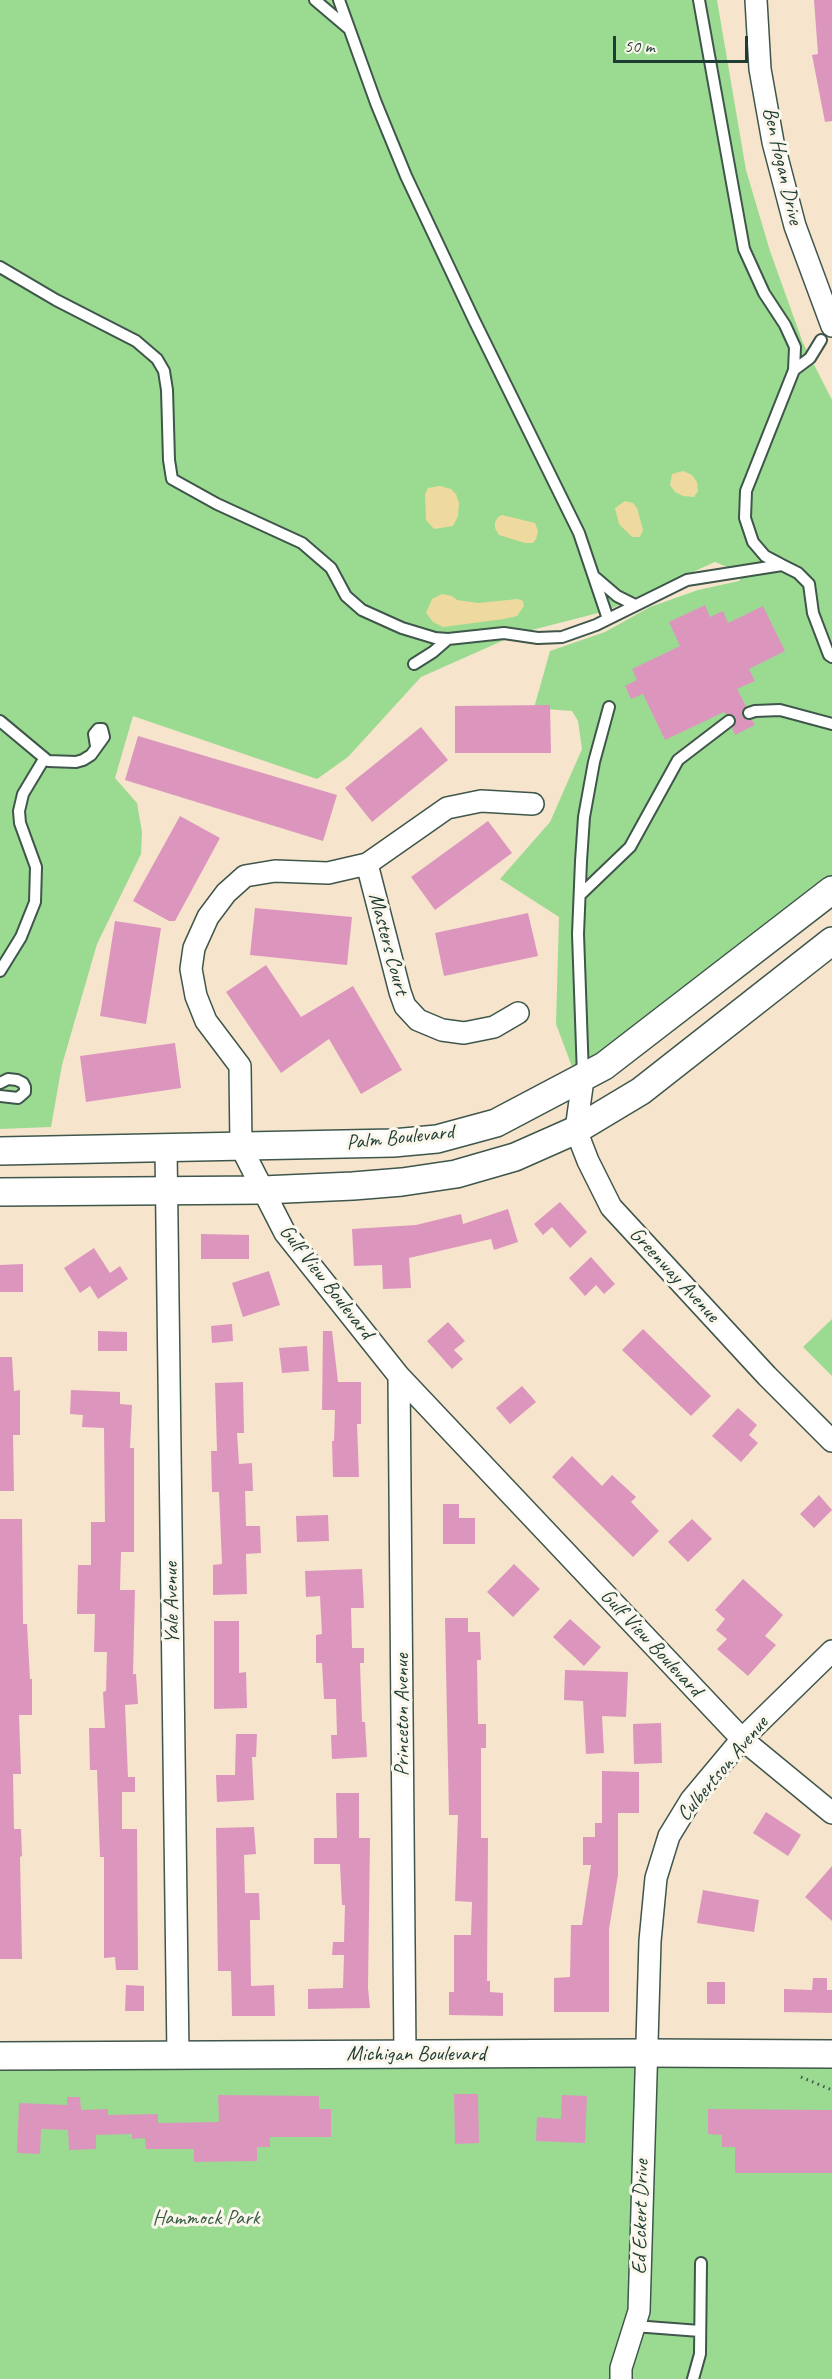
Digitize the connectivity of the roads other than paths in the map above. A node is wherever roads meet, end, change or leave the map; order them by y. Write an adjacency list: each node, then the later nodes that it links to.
1 (315, 0): 5 (lane)
2 (339, 0): 5 (lane)
3 (699, 0): 8 (lane)
4 (756, 0): 7 (street, Ben Hogan Drive)
5 (350, 31): 10 (lane)
6 (0, 267): 13 (lane)
7 (827, 333): 8 (lane)
8 (794, 370): 9 (lane)
9 (783, 565): 11 (lane); 14 (lane)
10 (594, 576): 11 (lane); 12 (lane)
11 (636, 605): 12 (lane)
12 (608, 620): 13 (lane)
13 (448, 639): 15 (lane)
14 (832, 657)
15 (414, 664)
16 (609, 707): 26 (lane)
17 (749, 713): 20 (lane)
18 (0, 721): 22 (lane)
19 (729, 722): 26 (lane)
20 (832, 724)
21 (96, 746): 22 (lane)
22 (44, 759): 28 (lane)
23 (533, 804): 24 (street, Gulf View Boulevard)
24 (368, 864): 29 (street, Masters Court); 34 (street, Gulf View Boulevard)
25 (832, 890): 30 (street, Palm Boulevard)
26 (579, 895): 30 (lane)
27 (832, 941): 33 (street, Palm Boulevard)
28 (0, 971)
29 (518, 1013)
30 (583, 1079): 33 (street, Greenway Avenue); 34 (street, Palm Boulevard)
31 (0, 1083): 32 (lane)
32 (0, 1096)
33 (576, 1130): 38 (street, Palm Boulevard); 41 (street, Greenway Avenue)
34 (241, 1147): 35 (street, Palm Boulevard); 38 (street, Gulf View Boulevard)
35 (166, 1149): 36 (street, Palm Boulevard); 37 (street, Yale Avenue)
36 (0, 1151)
37 (166, 1189): 38 (street, Palm Boulevard); 39 (street, Palm Boulevard); 49 (street, Yale Avenue)
38 (263, 1190): 40 (street, Gulf View Boulevard)
39 (0, 1192)
40 (399, 1376): 43 (street, Gulf View Boulevard); 46 (street, Princeton Avenue)
41 (832, 1442)
42 (832, 1651): 43 (street, Culbertson Avenue)
43 (742, 1740): 44 (street, Gulf View Boulevard); 45 (street, Culbertson Avenue)
44 (832, 1813)
45 (645, 2053): 46 (street, Michigan Boulevard); 47 (street, Michigan Boulevard); 51 (street, Ed Eckert Drive)
46 (405, 2054): 49 (street, Michigan Boulevard)
47 (832, 2054)
48 (0, 2056): 49 (street, Michigan Boulevard)
49 (178, 2056)
50 (701, 2263): 52 (lane)
51 (634, 2326): 52 (lane); 53 (street, Ed Eckert Drive)
52 (700, 2331): 54 (lane)
53 (621, 2379)
54 (693, 2379)

